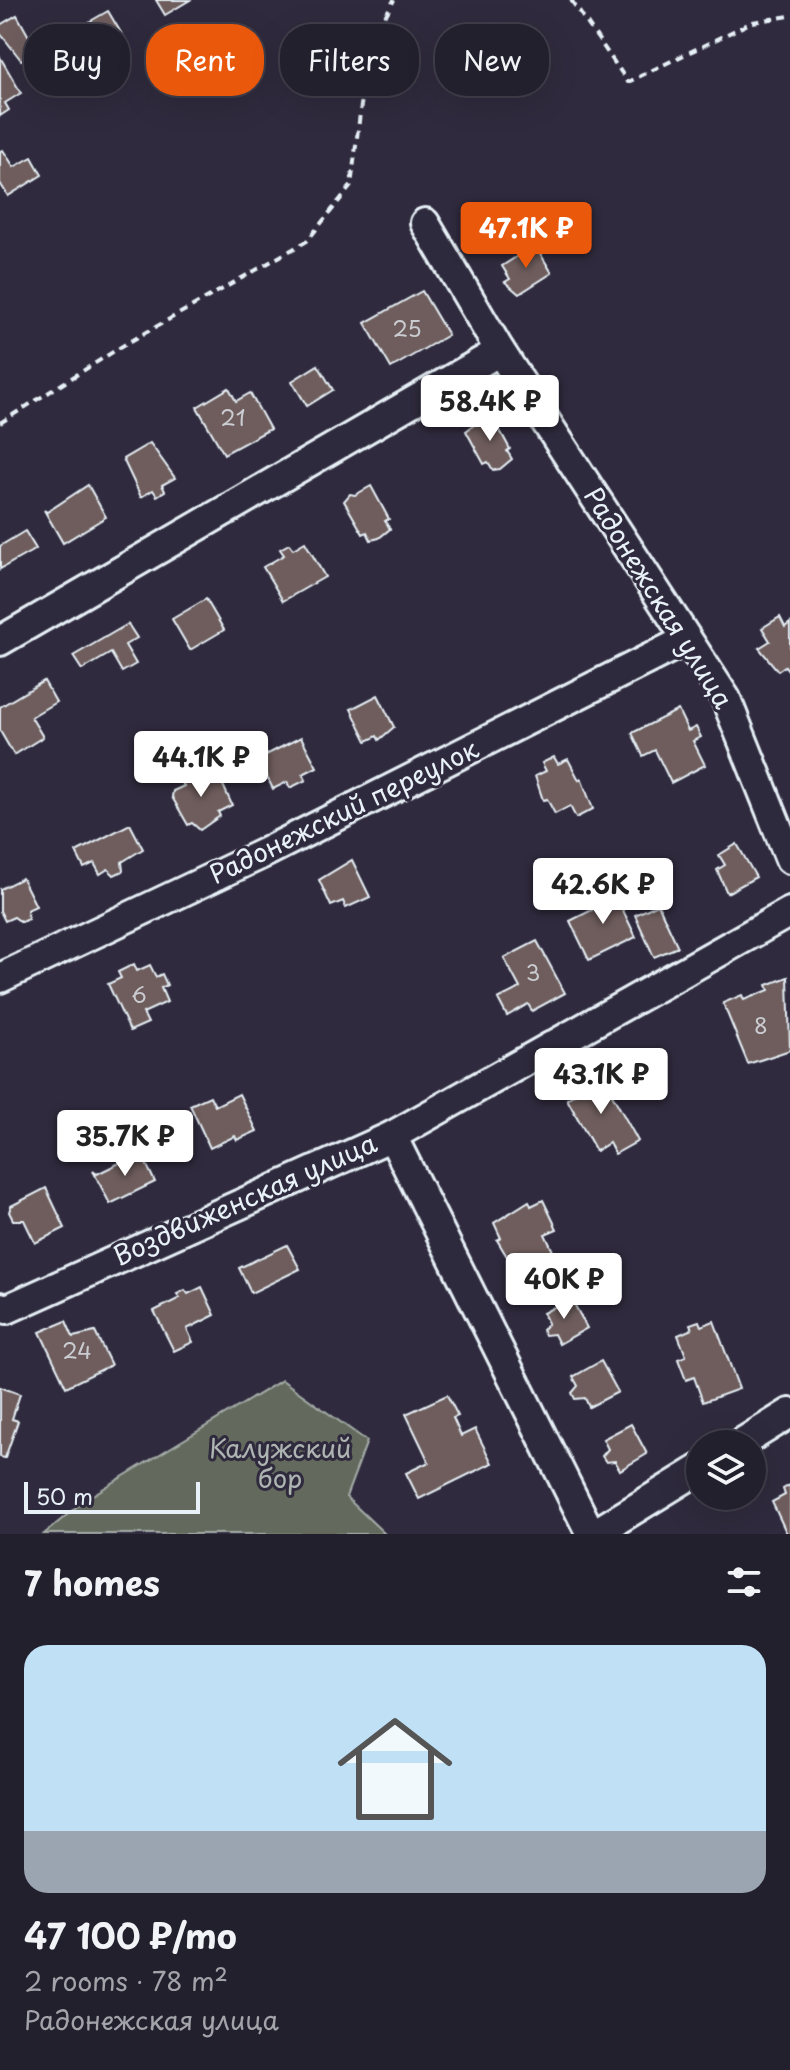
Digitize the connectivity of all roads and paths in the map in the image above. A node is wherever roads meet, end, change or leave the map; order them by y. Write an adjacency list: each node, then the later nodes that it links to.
1 (394, 0): 6 (path)
2 (571, 0): 3 (path)
3 (790, 16)
4 (425, 223): 5 (street, Радонежская улица)
5 (500, 351): 7 (street, Радонежская улица); 8 (street)
6 (0, 423)
7 (686, 640): 9 (street, Радонежская улица); 11 (street, Радонежский переулок)
8 (0, 641)
9 (790, 859)
10 (790, 912): 12 (street)
11 (0, 978)
12 (392, 1136): 13 (street, Воздвиженская улица); 17 (street, Воздвиженская улица)
13 (0, 1307)
14 (790, 1413): 15 (street)
15 (763, 1430)
16 (686, 1478): 17 (street, Воздвиженская улица)
17 (593, 1534)

